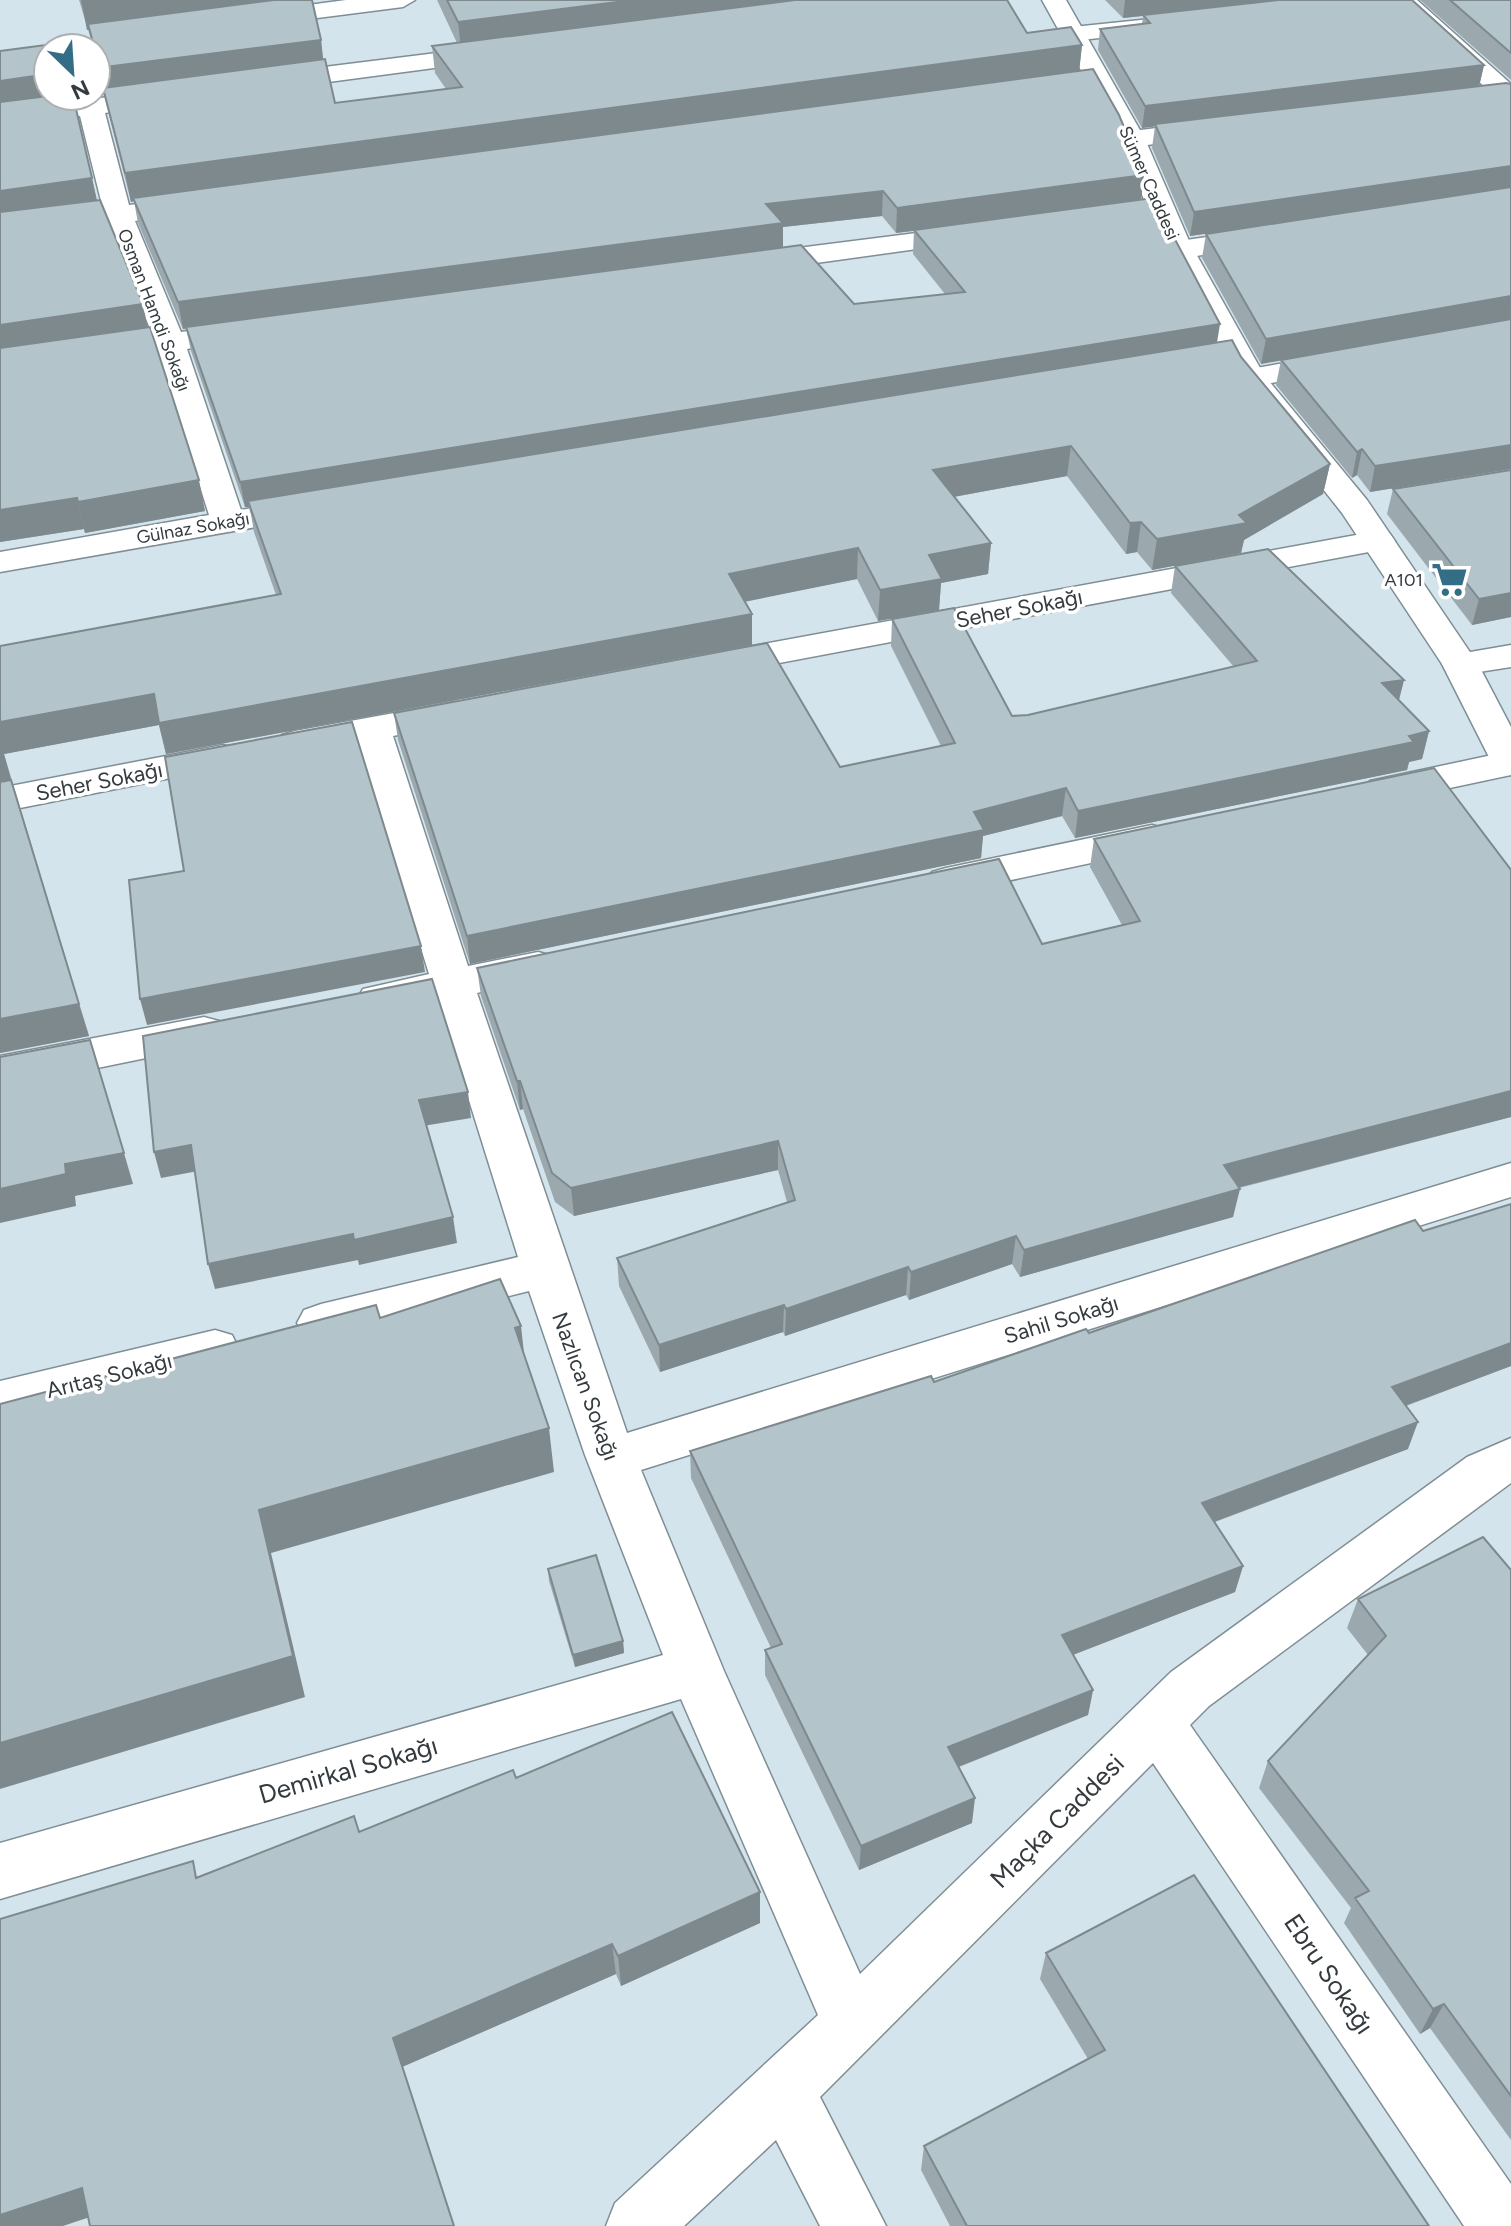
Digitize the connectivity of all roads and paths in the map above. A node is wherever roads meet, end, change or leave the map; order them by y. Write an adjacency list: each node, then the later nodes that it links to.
1 (403, 0): 4 (street)
2 (1054, 0): 6 (street, Sümer Caddesi)
3 (1403, 0): 12 (street)
4 (231, 22)
5 (1182, 22): 6 (street)
6 (1073, 34): 8 (street, Sümer Caddesi)
7 (522, 50): 9 (street)
8 (1100, 81): 10 (street); 19 (street, Sümer Caddesi)
9 (244, 86)
10 (1068, 86)
11 (182, 94): 14 (street)
12 (1510, 95): 13 (street)
13 (1475, 98)
14 (112, 99)
15 (35, 112): 17 (street)
16 (92, 112): 23 (street, Osman Hamdi Sokağı)
17 (0, 119)
18 (1241, 126): 19 (street)
19 (1132, 139): 21 (street, Sümer Caddesi)
20 (213, 202): 23 (street)
21 (1161, 209): 22 (street); 27 (street, Sümer Caddesi)
22 (1130, 213)
23 (118, 215): 25 (street); 30 (street, Osman Hamdi Sokağı)
24 (1005, 230): 28 (street)
25 (0, 231)
26 (1290, 233): 27 (street)
27 (1179, 250): 32 (street, Sümer Caddesi)
28 (723, 267)
29 (272, 327): 30 (street)
30 (170, 342): 33 (street); 35 (street, Osman Hamdi Sokağı)
31 (1358, 358): 32 (street)
32 (1232, 366): 36 (street, Sümer Caddesi)
33 (0, 368)
34 (337, 503): 35 (street, Gülnaz Sokağı)
35 (228, 521): 37 (street, Gülnaz Sokağı)
36 (1378, 541): 39 (street, Sümer Caddesi); 40 (street, Seher Sokağı)
37 (0, 562)
38 (1511, 656): 39 (street)
39 (1460, 664): 43 (street, Sümer Caddesi)
40 (686, 670)
41 (482, 708): 42 (street, Seher Sokağı)
42 (372, 728): 45 (street, Seher Sokağı); 49 (street, Nazlıcan Sokağı)
43 (1511, 763): 44 (street)
44 (1340, 799)
45 (0, 800)
46 (1185, 831): 47 (street)
47 (905, 890)
48 (579, 958): 49 (street)
49 (454, 984): 50 (street); 54 (street, Nazlıcan Sokağı)
50 (345, 1005)
51 (235, 1026): 52 (street)
52 (0, 1072)
53 (1511, 1180): 56 (street, Sahil Sokağı)
54 (544, 1269): 55 (street, Arıtaş Sokağı); 56 (street, Nazlıcan Sokağı)
55 (0, 1401)
56 (612, 1458): 58 (street, Nazlıcan Sokağı)
57 (1502, 1478): 59 (street, Maçka Caddesi)
58 (697, 1670): 60 (street, Demirkal Sokağı); 61 (street, Nazlıcan Sokağı)
59 (1157, 1723): 61 (street, Maçka Caddesi); 65 (street, Ebru Sokağı)
60 (0, 1871)
61 (852, 2024): 62 (street, Maçka Caddesi)
62 (783, 2090): 63 (street, Maçka Caddesi); 64 (street)
63 (638, 2226)
64 (854, 2226)
65 (1502, 2226)

